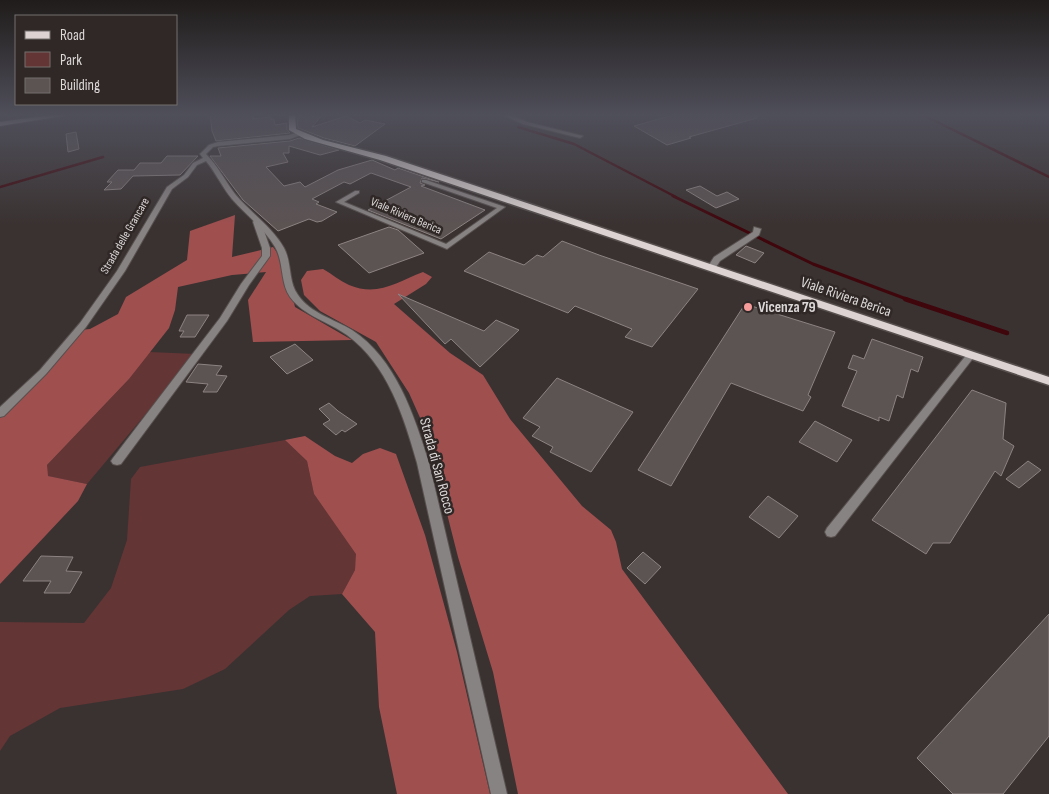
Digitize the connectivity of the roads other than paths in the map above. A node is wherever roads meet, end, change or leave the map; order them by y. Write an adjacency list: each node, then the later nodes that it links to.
1 (205, 151): 3 (street, Strada delle Grancare)
2 (363, 151): 6 (main road, Viale Riviera Berica)
3 (207, 158): 8 (street, Strada di San Rocco); 13 (street, Strada delle Grancare)
4 (424, 181): 7 (street)
5 (357, 192): 7 (street, Viale Riviera Berica)
6 (511, 201): 7 (street, Viale Riviera Berica); 10 (main road, Viale Riviera Berica)
7 (502, 207)
8 (257, 222): 14 (street); 16 (street, Strada di San Rocco)
9 (757, 231): 10 (street)
10 (711, 268): 11 (main road, Viale Riviera Berica)
11 (971, 355): 12 (main road, Viale Riviera Berica); 15 (street)
12 (1049, 381)
13 (0, 413)
14 (117, 461)
15 (831, 532)
16 (499, 794)

